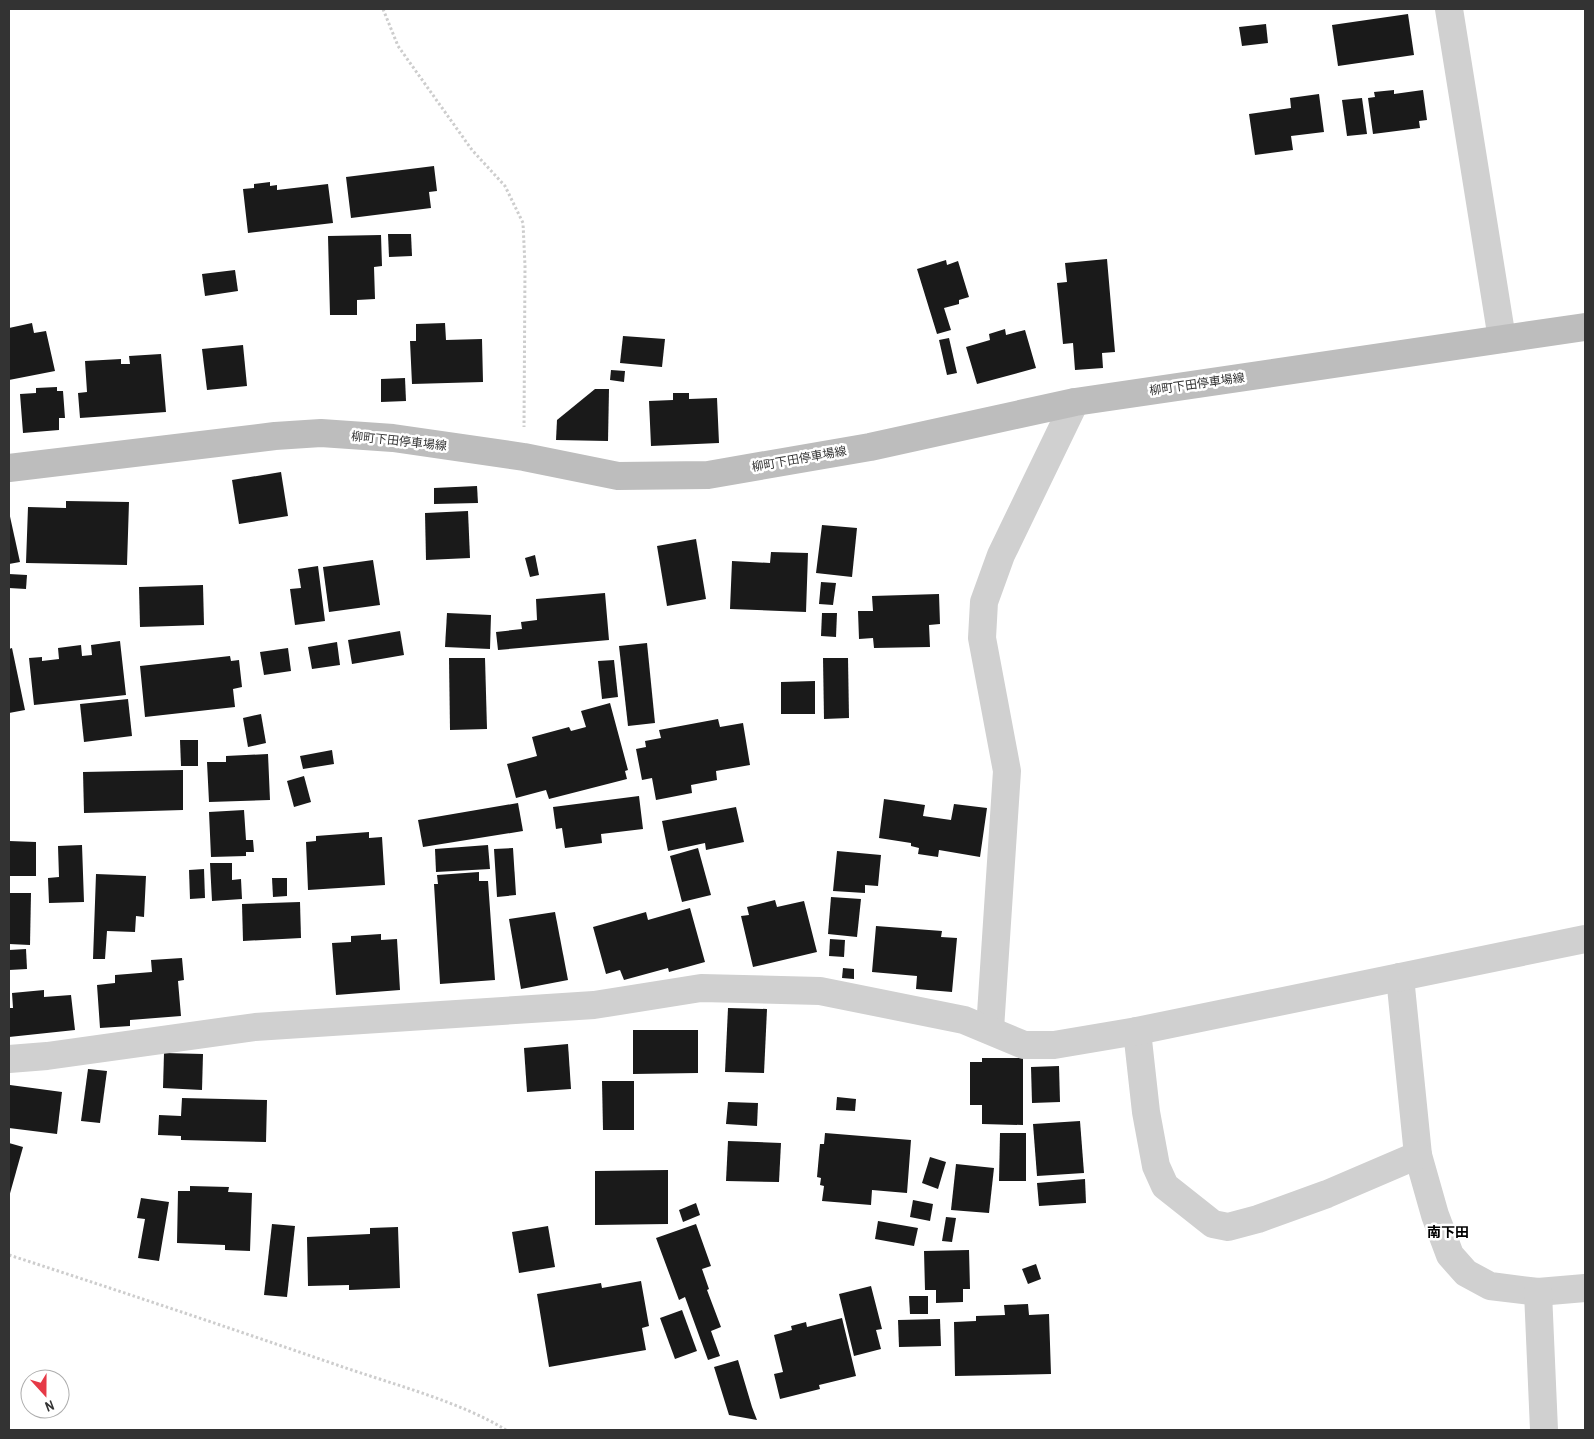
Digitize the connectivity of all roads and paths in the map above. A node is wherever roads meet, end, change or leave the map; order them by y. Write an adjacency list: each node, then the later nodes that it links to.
1 (383, 9): 6 (path)
2 (1450, 9): 4 (street)
3 (1585, 327): 4 (main road, 柳町下田停車場線)
4 (1502, 339): 5 (main road, 柳町下田停車場線)
5 (1075, 402): 6 (main road, 柳町下田停車場線); 10 (street)
6 (524, 457): 7 (main road, 柳町下田停車場線)
7 (9, 468)
8 (1585, 939): 9 (street)
9 (1400, 977): 11 (street); 13 (street)
10 (990, 1029): 11 (street); 12 (street)
11 (1137, 1031): 13 (street)
12 (9, 1059)
13 (1418, 1155): 16 (street)
14 (9, 1255): 17 (path)
15 (1585, 1288): 16 (street)
16 (1538, 1292): 18 (street)
17 (506, 1430)
18 (1544, 1430)

